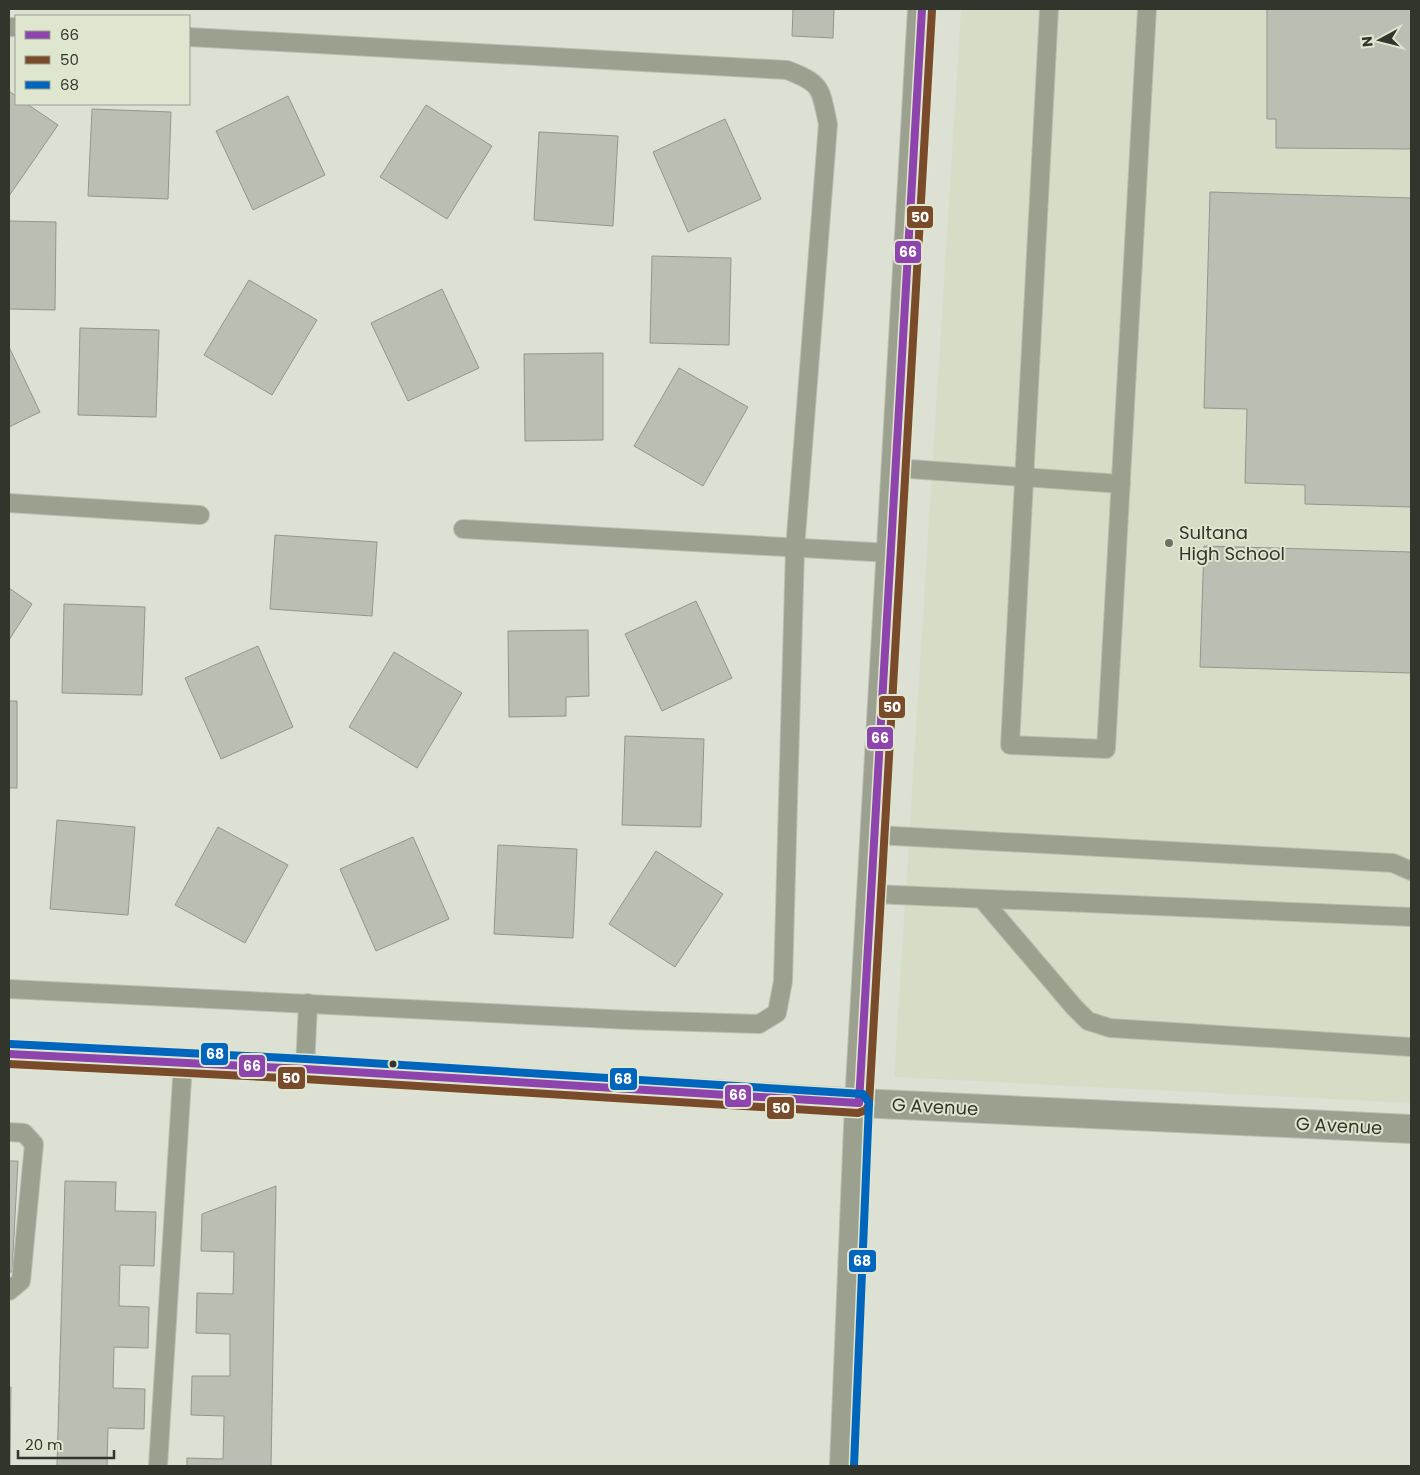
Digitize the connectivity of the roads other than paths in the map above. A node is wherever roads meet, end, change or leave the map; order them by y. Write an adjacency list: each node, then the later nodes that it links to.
1 (922, 9): 5 (street)
2 (1049, 9): 6 (lane)
3 (1147, 9): 7 (lane)
4 (190, 37): 11 (lane)
5 (896, 468): 6 (lane); 12 (street)
6 (1025, 476): 7 (lane); 7 (lane)
7 (1120, 484)
8 (9, 504): 9 (lane)
9 (200, 515)
10 (463, 529): 11 (lane)
11 (795, 549): 12 (lane); 19 (lane)
12 (891, 553): 13 (street)
13 (876, 835): 14 (lane); 15 (street)
14 (1411, 871)
15 (873, 894): 16 (lane); 24 (street)
16 (982, 899): 17 (lane); 20 (lane)
17 (1411, 917)
18 (9, 989): 19 (lane)
19 (308, 1003): 23 (lane)
20 (1411, 1047)
21 (9, 1054): 22 (street, G Avenue)
22 (183, 1063): 23 (street, G Avenue); 28 (lane)
23 (304, 1069): 24 (street, G Avenue)
24 (860, 1103): 25 (street, G Avenue); 29 (street)
25 (1411, 1129)
26 (9, 1132): 27 (lane)
27 (9, 1290)
28 (158, 1466)
29 (844, 1466)

